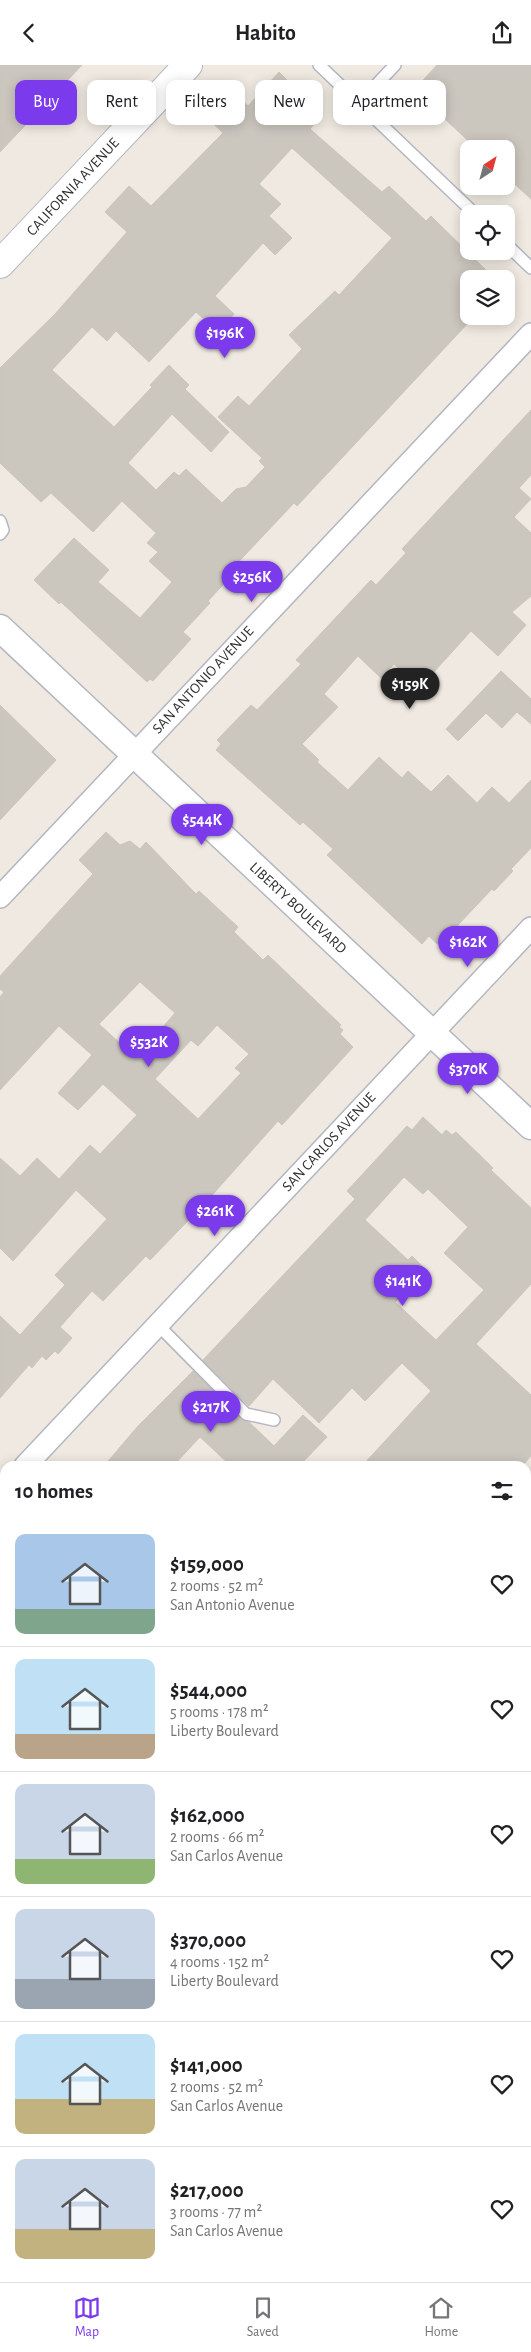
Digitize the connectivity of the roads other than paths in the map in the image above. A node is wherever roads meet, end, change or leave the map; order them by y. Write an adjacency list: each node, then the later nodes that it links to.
1 (188, 65): 9 (main road, CALIFORNIA AVENUE)
2 (319, 65): 4 (lane)
3 (395, 65): 5 (lane)
4 (335, 80)
5 (381, 80)
6 (382, 125): 7 (lane)
7 (466, 205)
8 (515, 252): 10 (lane)
9 (0, 264)
10 (531, 267)
11 (531, 334): 15 (street, SAN ANTONIO AVENUE)
12 (0, 521): 13 (lane)
13 (0, 534)
14 (0, 628): 15 (street, LIBERTY BOULEVARD)
15 (133, 754): 16 (street, SAN ANTONIO AVENUE); 18 (street, LIBERTY BOULEVARD)
16 (0, 897)
17 (531, 928): 18 (street, SAN CARLOS AVENUE)
18 (432, 1033): 19 (street, LIBERTY BOULEVARD); 20 (street, SAN CARLOS AVENUE)
19 (531, 1126)
20 (157, 1324): 21 (lane); 22 (street, SAN CARLOS AVENUE)
21 (274, 1420)
22 (30, 1461)

